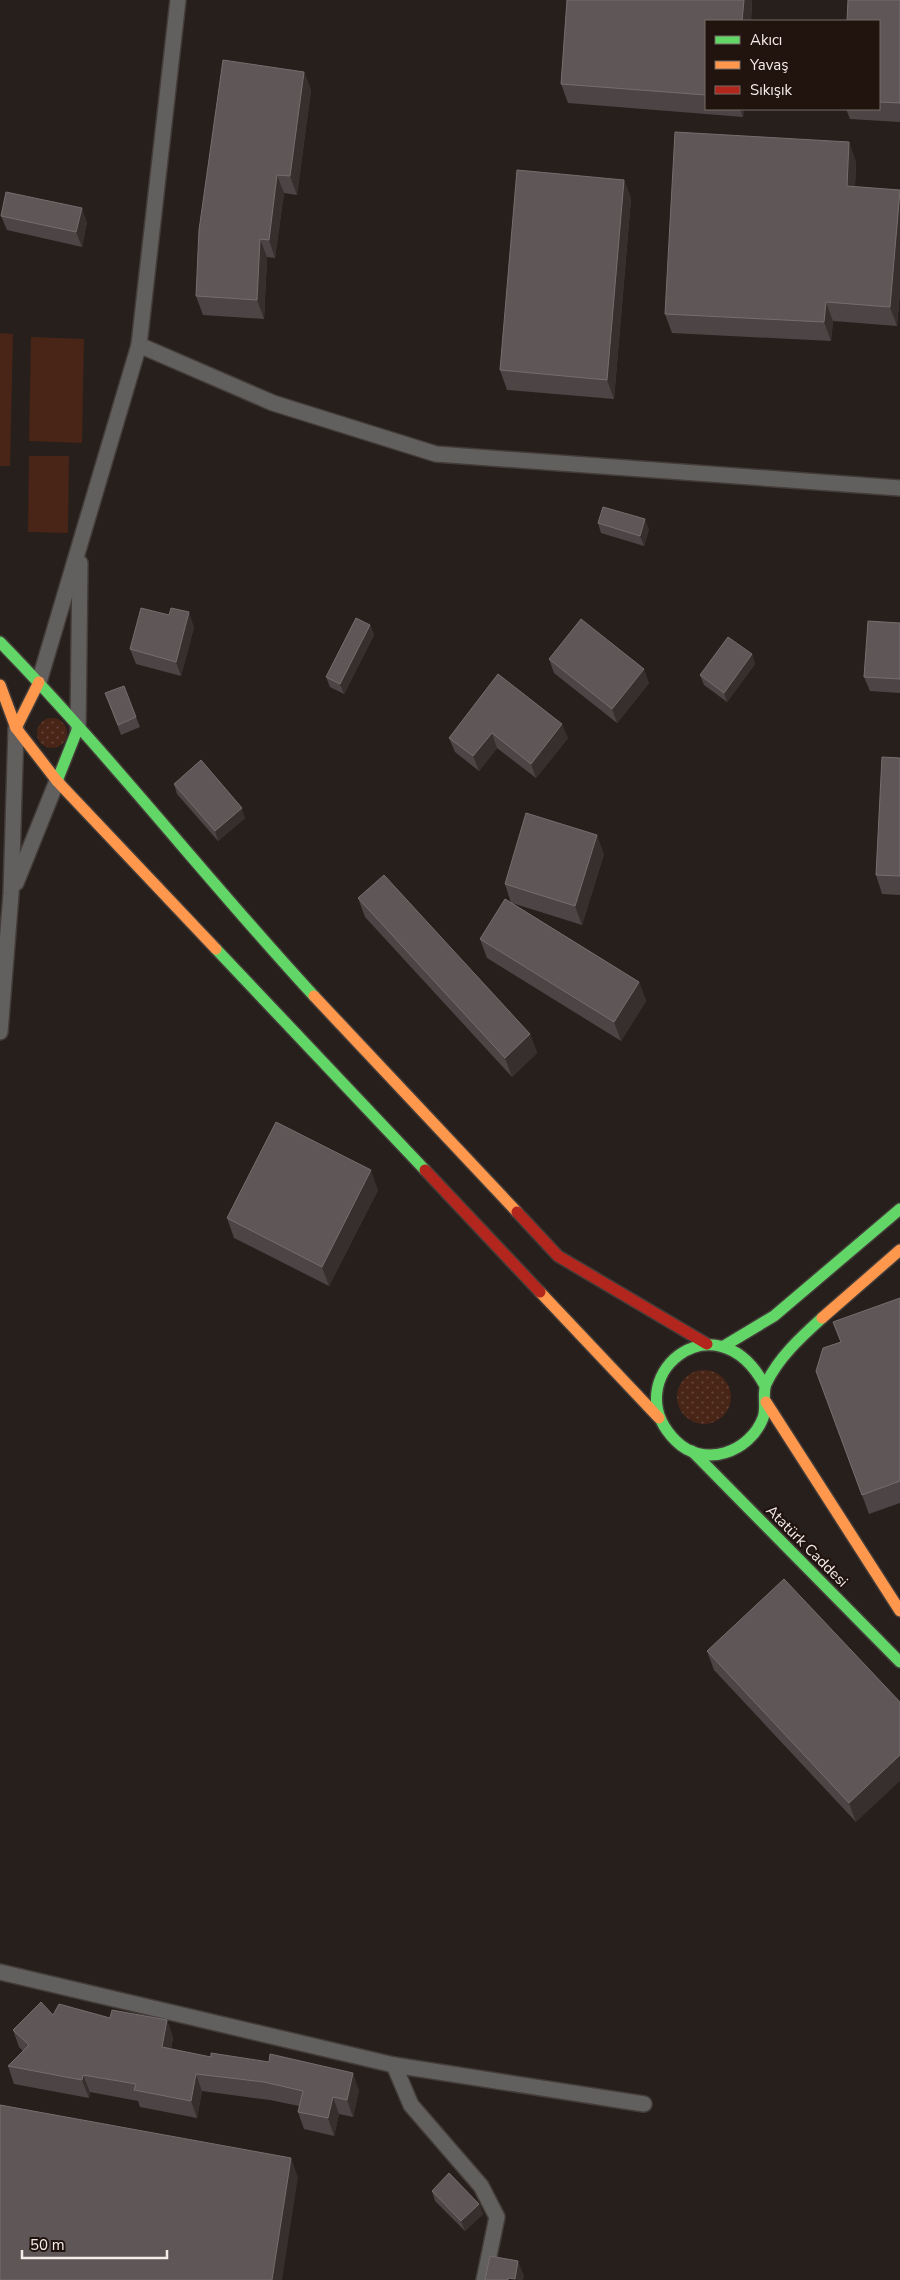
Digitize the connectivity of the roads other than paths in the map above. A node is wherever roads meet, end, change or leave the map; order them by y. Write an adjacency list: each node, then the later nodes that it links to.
1 (178, 0): 2 (street)
2 (140, 346): 3 (street); 4 (street)
3 (900, 488)
4 (80, 547): 6 (street); 9 (street)
5 (0, 642): 6 (street)
6 (39, 682): 8 (street); 9 (street)
7 (0, 685): 8 (street)
8 (16, 728): 10 (street); 11 (street)
9 (78, 728): 10 (street); 15 (street)
10 (57, 781): 11 (street); 19 (street)
11 (11, 894): 12 (street)
12 (0, 1032)
13 (900, 1209): 16 (street)
14 (900, 1250): 17 (street)
15 (707, 1344): 16 (street); 19 (street)
16 (724, 1346): 17 (street)
17 (764, 1386): 18 (street)
18 (766, 1402): 20 (street); 21 (street, Atatürk Caddesi)
19 (659, 1418): 20 (street)
20 (692, 1452): 22 (street, Atatürk Caddesi)
21 (900, 1611)
22 (900, 1662)
23 (0, 1972): 24 (street)
24 (394, 2065): 25 (street); 26 (street)
25 (644, 2104)
26 (484, 2280)

